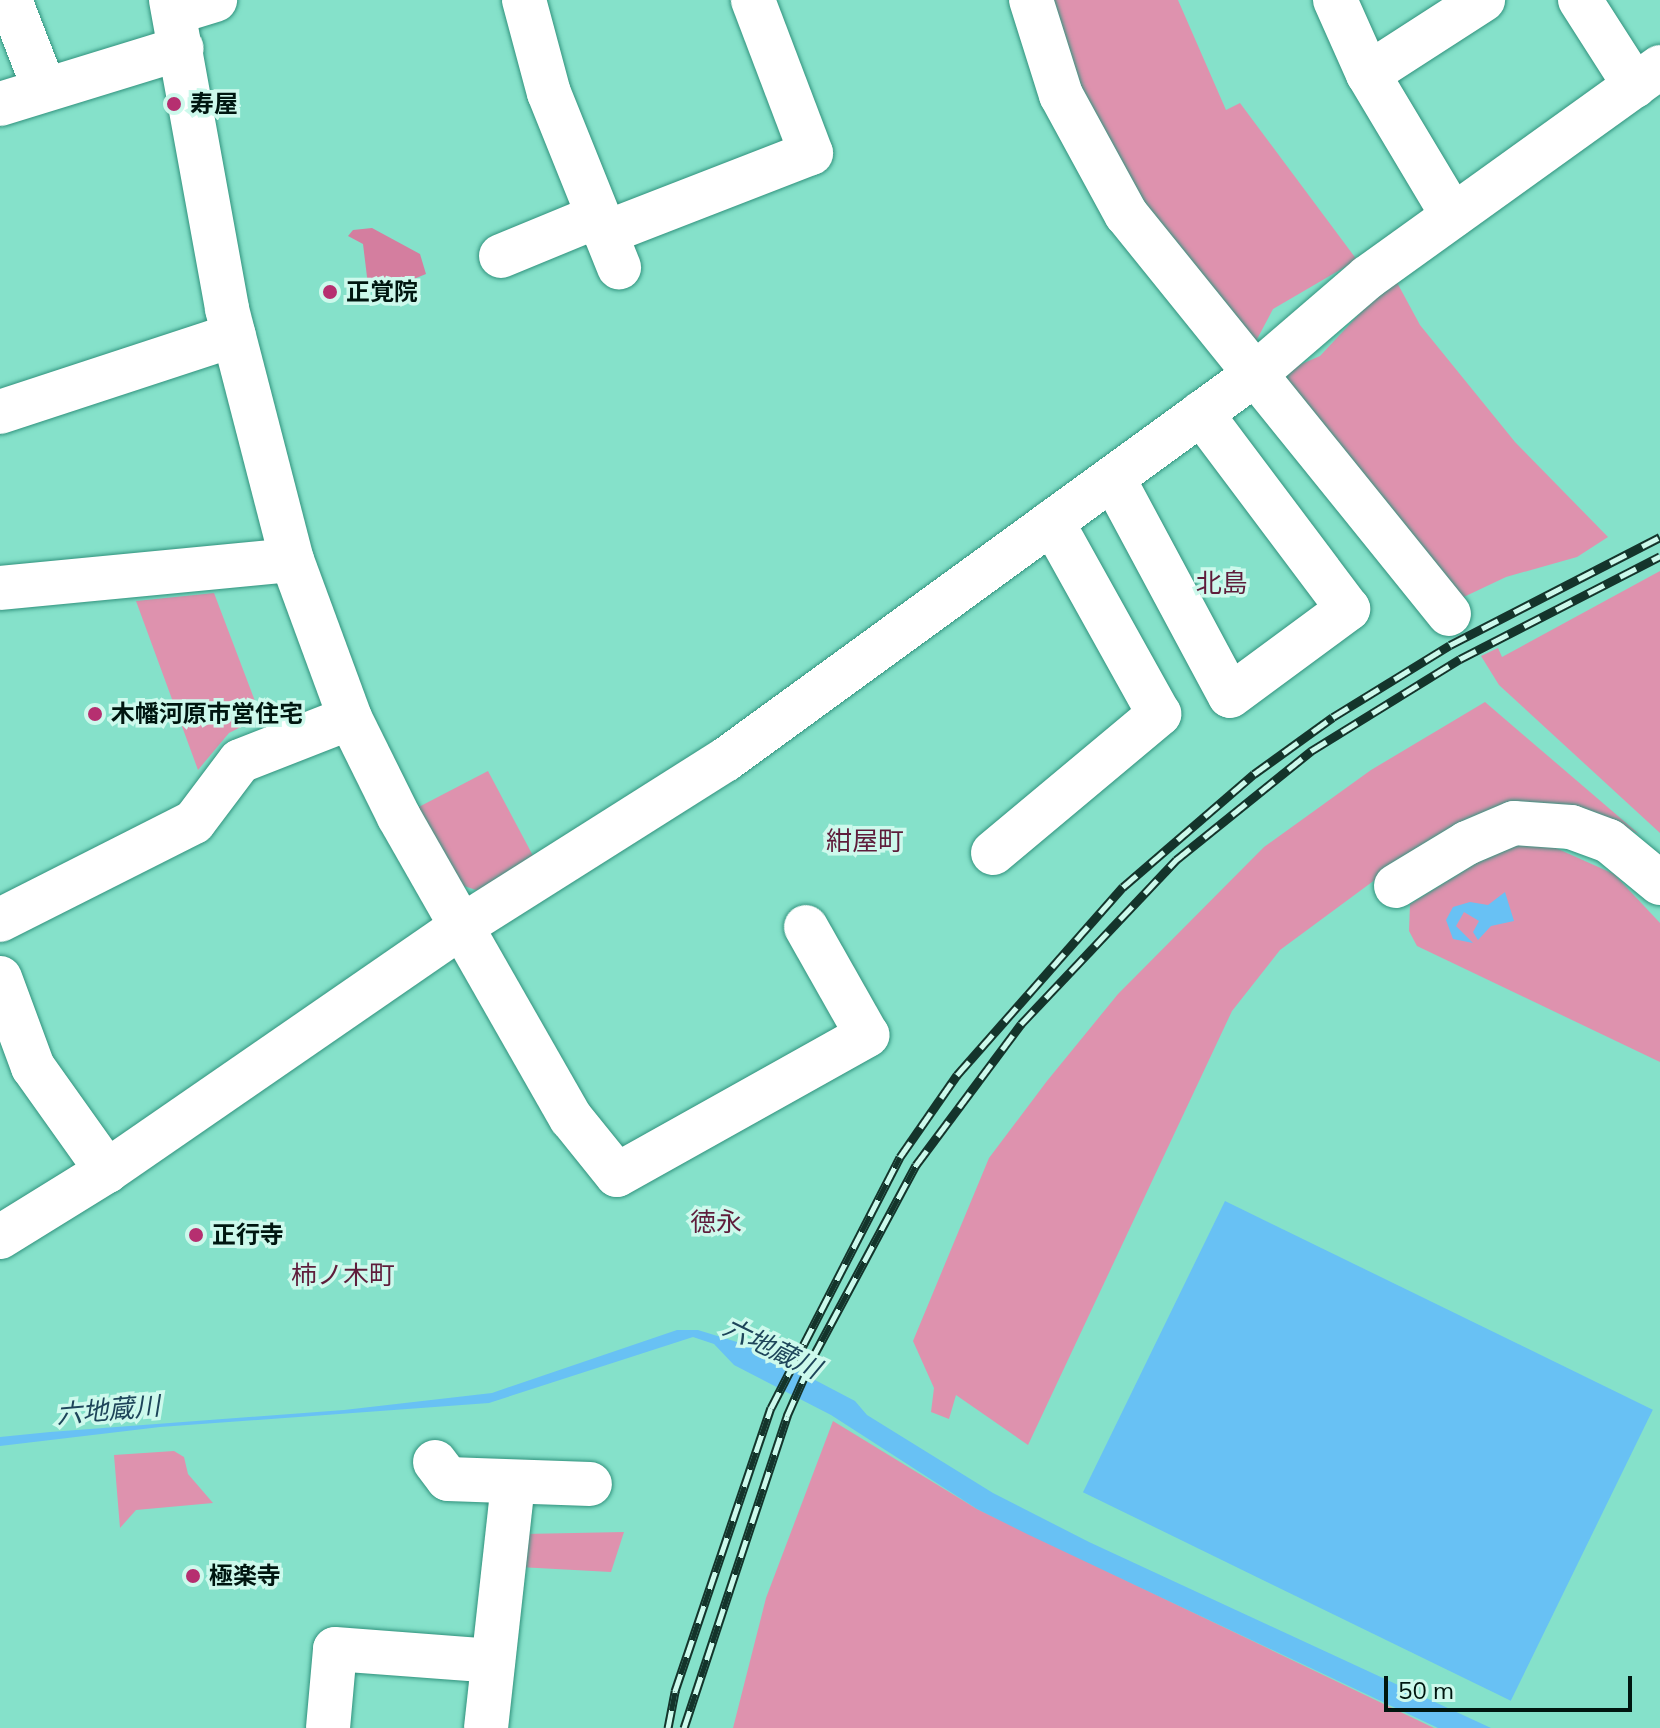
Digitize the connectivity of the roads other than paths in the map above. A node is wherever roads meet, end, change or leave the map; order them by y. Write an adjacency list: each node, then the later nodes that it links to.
1 (10, 0): 11 (street)
2 (524, 0): 14 (street)
3 (753, 0): 14 (street)
4 (1031, 0): 17 (street)
5 (1335, 0): 9 (street)
6 (1483, 0): 9 (street)
7 (1580, 0): 10 (street)
8 (186, 15): 11 (street); 16 (street)
9 (1368, 74): 13 (street)
10 (1647, 76): 13 (street)
11 (44, 88): 12 (street)
12 (0, 104)
13 (1453, 216): 17 (street)
14 (607, 239): 15 (street)
15 (501, 256)
16 (234, 335): 18 (street); 22 (street)
17 (1254, 375): 19 (street); 24 (street)
18 (0, 412)
19 (1201, 413): 20 (street); 20 (street)
20 (1113, 478): 21 (street)
21 (1052, 522): 26 (street); 30 (street)
22 (292, 560): 23 (street); 25 (street)
23 (0, 588)
24 (1449, 614)
25 (350, 718): 29 (street); 30 (street)
26 (993, 853)
27 (1660, 883): 28 (street)
28 (1396, 886)
29 (0, 920)
30 (462, 926): 31 (street); 33 (street)
31 (806, 927)
32 (0, 978): 33 (street)
33 (107, 1171): 34 (street)
34 (0, 1237)
35 (435, 1462): 36 (street)
36 (513, 1482): 37 (street); 38 (street)
37 (590, 1484)
38 (493, 1661): 39 (street); 40 (street)
39 (328, 1728)
40 (486, 1728)

